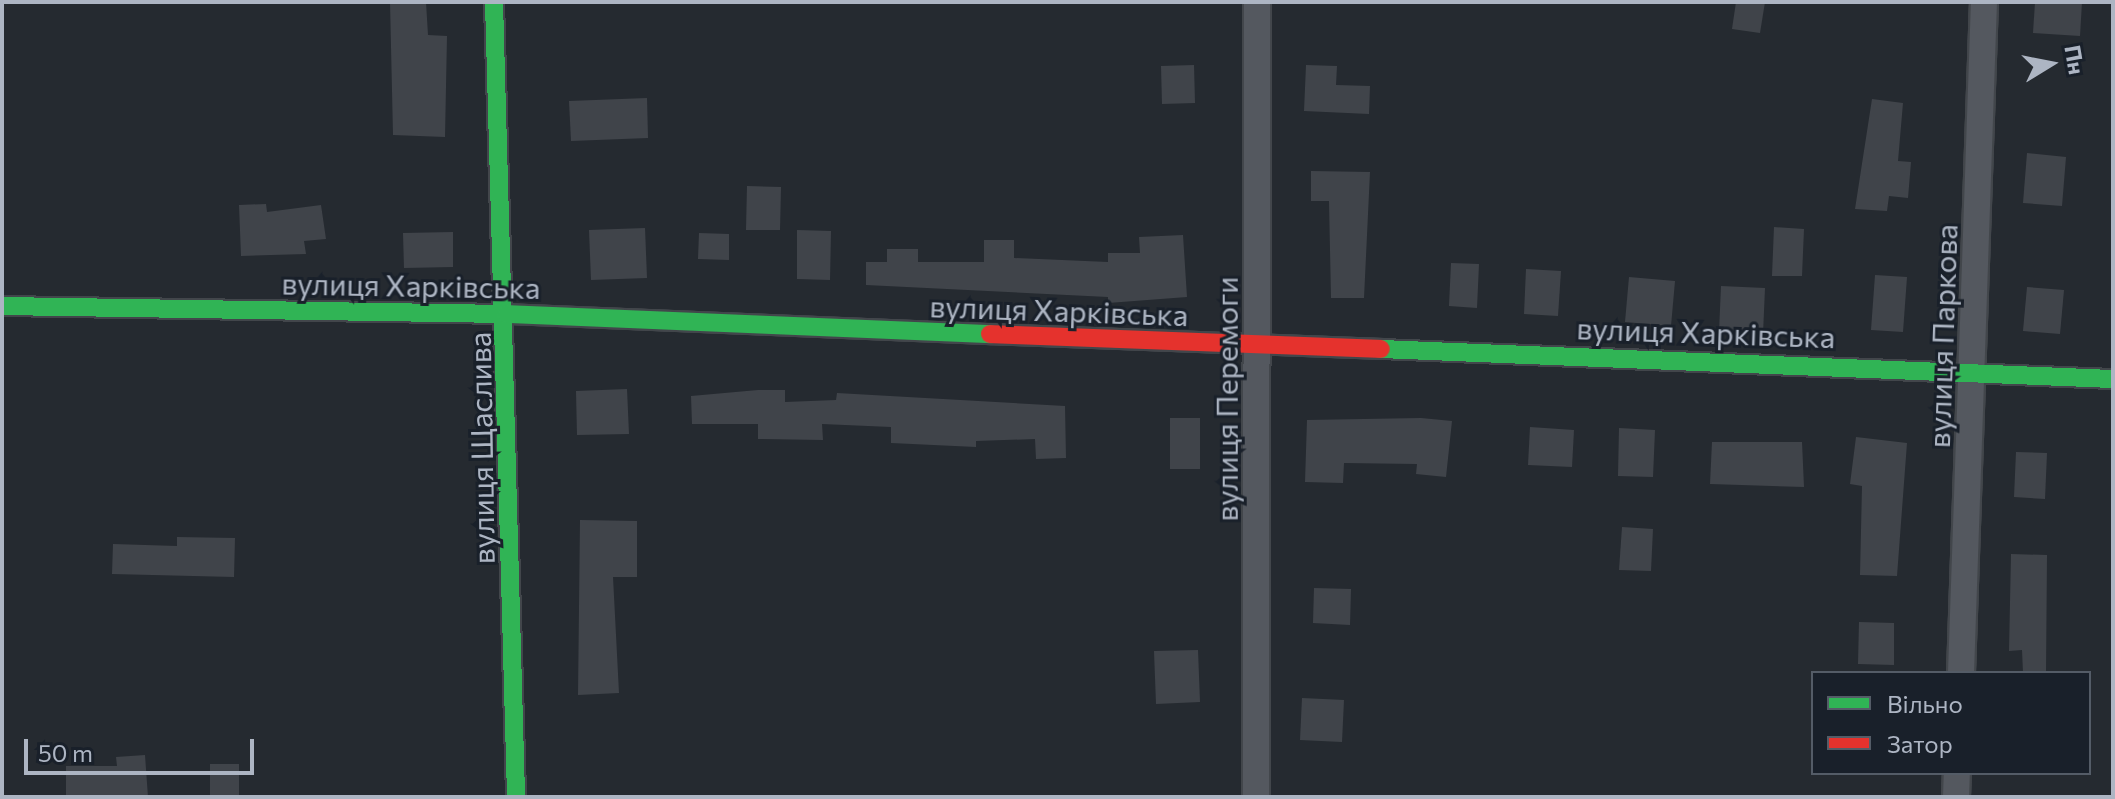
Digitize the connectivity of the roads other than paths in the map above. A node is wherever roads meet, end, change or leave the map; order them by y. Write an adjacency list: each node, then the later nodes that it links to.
1 (494, 2): 5 (street, вулиця Щаслива)
2 (1257, 2): 6 (street, вулиця Перемоги)
3 (1984, 2): 7 (street, вулиця Паркова)
4 (2, 306): 5 (street, вулиця Харківська)
5 (507, 314): 6 (street, вулиця Харківська); 11 (street, вулиця Щаслива)
6 (1259, 346): 7 (street, вулиця Харківська); 12 (street, вулиця Перемоги)
7 (1974, 368): 8 (street, вулиця Харківська); 9 (street, вулиця Паркова)
8 (2113, 379)
9 (1961, 671)
10 (1957, 775): 13 (street)
11 (516, 797)
12 (1256, 797)
13 (1956, 797)

